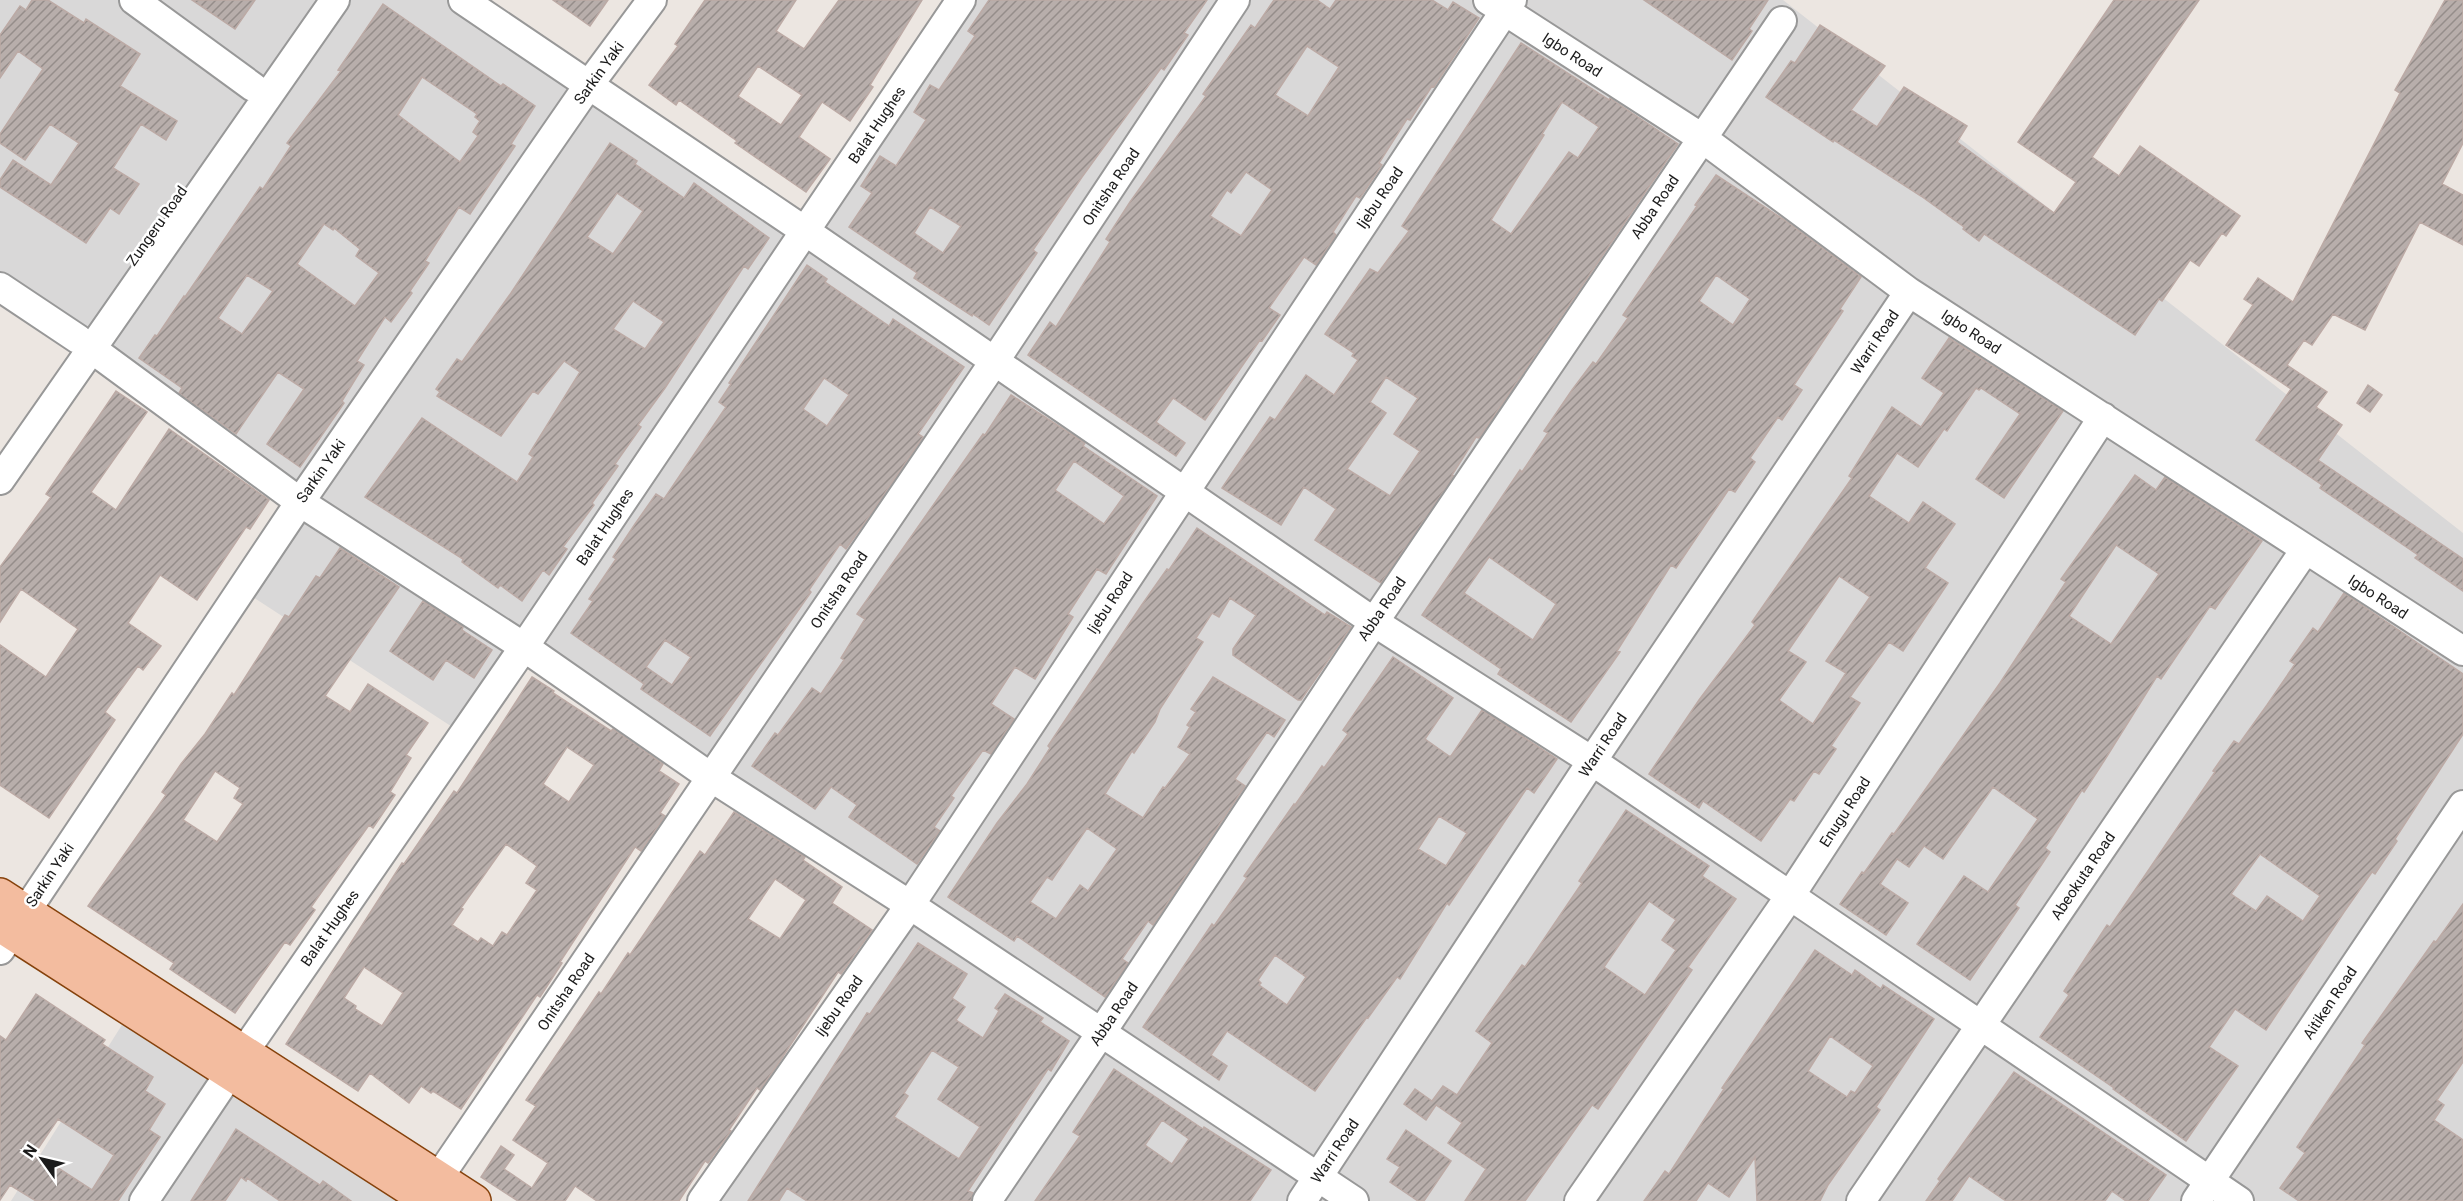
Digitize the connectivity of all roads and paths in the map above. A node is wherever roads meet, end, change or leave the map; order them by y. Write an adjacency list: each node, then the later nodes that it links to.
1 (134, 0): 11 (street)
2 (313, 0): 11 (street, Zungeru Road)
3 (335, 0): 16 (street)
4 (464, 0): 10 (street)
5 (652, 0): 10 (street, Sarkin Yaki)
6 (961, 0): 13 (street, Balat Hughes)
7 (1235, 0): 17 (street, Onitsha Road)
8 (1502, 4): 12 (street, Igbo Road); 21 (street, Ijebu Road)
9 (1782, 21): 12 (street, Abba Road)
10 (588, 86): 13 (street); 22 (street, Sarkin Yaki)
11 (253, 87): 16 (street, Zungeru Road)
12 (1702, 138): 15 (street, Igbo Road); 24 (street, Abba Road)
13 (805, 231): 17 (street); 25 (street, Balat Hughes)
14 (0, 287): 16 (street)
15 (1909, 292): 18 (street, Igbo Road); 27 (street, Warri Road)
16 (85, 344): 19 (street, Zungeru Road); 20 (street); 22 (street)
17 (994, 362): 21 (street); 28 (street, Onitsha Road)
18 (2103, 417): 23 (street, Igbo Road); 30 (street, Enugu Road)
19 (0, 451)
20 (0, 480)
21 (1184, 491): 24 (street); 31 (street, Ijebu Road)
22 (300, 502): 25 (street); 32 (street, Sarkin Yaki)
23 (2305, 550): 26 (street, Igbo Road); 33 (street, Abeokuta Road)
24 (1374, 622): 27 (street); 34 (street, Abba Road)
25 (524, 646): 28 (street); 35 (street, Balat Hughes)
26 (2463, 651)
27 (1592, 761): 30 (street); 36 (street, Warri Road)
28 (712, 778): 31 (street); 37 (street, Onitsha Road)
29 (2463, 805): 38 (street, Aitiken Road)
30 (1790, 896): 33 (street); 45 (street, Enugu Road)
31 (910, 905): 34 (street); 41 (street, Ijebu Road)
32 (8, 923): 35 (main road)
33 (1981, 1026): 38 (street); 46 (street, Abeokuta Road)
34 (1101, 1033): 36 (street); 42 (street, Abba Road)
35 (237, 1062): 37 (main road); 39 (street, Balat Hughes)
36 (1318, 1176): 43 (street, Warri Road); 44 (street)
37 (434, 1189): 40 (main road)
38 (2203, 1191): 47 (street)
39 (144, 1201)
40 (474, 1201)
41 (702, 1201)
42 (987, 1201)
43 (1302, 1201)
44 (1354, 1201)
45 (1579, 1201)
46 (1861, 1201)
47 (2239, 1201)

